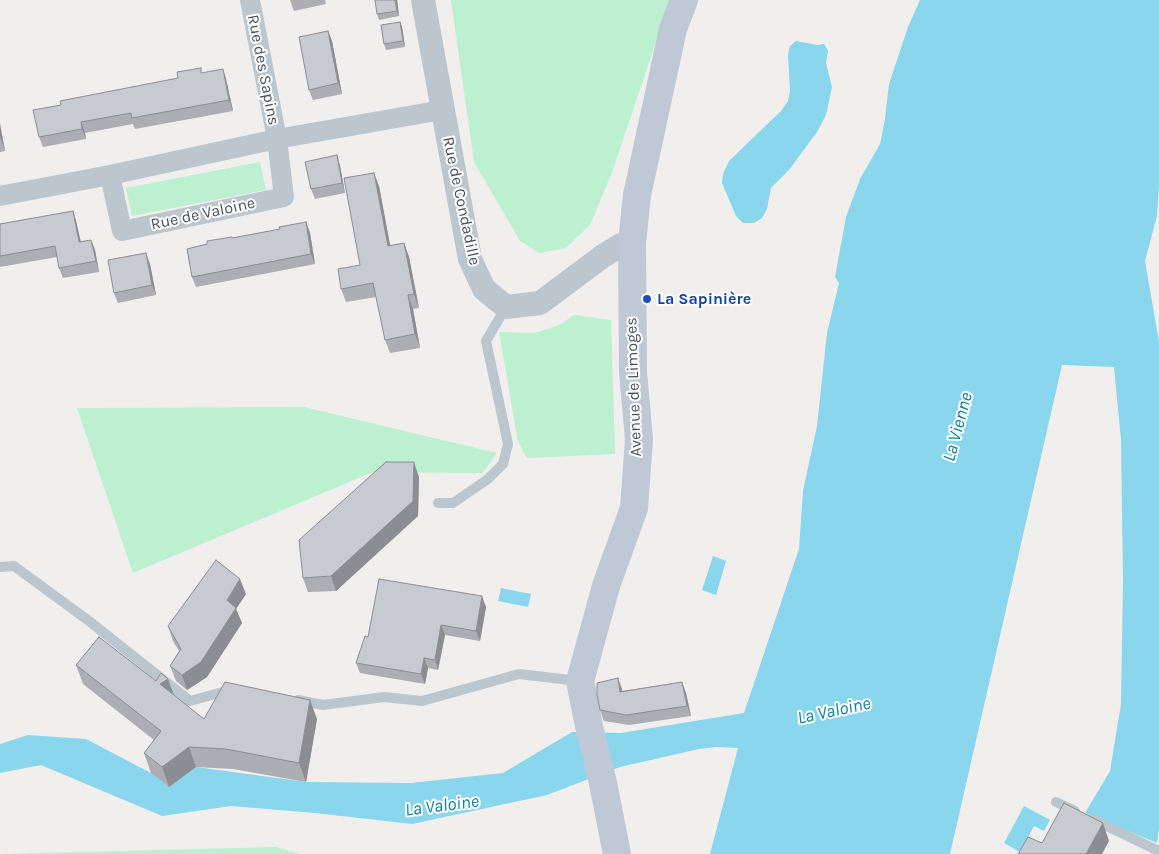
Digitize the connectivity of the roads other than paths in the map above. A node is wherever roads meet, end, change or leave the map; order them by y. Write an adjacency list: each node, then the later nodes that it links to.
1 (250, 0): 5 (street, Rue des Sapins)
2 (423, 0): 4 (street, Rue de Condadille)
3 (684, 0): 8 (main road, Avenue de Limoges)
4 (442, 110): 5 (street); 9 (street, Rue de Condadille)
5 (277, 139): 6 (street); 6 (street, Rue de Valoine)
6 (110, 175): 7 (street)
7 (0, 196)
8 (632, 243): 9 (street); 12 (main road, Avenue de Limoges)
9 (506, 307): 10 (lane)
10 (438, 503)
11 (0, 567): 13 (lane)
12 (580, 681): 14 (lane); 17 (main road, Avenue de Limoges)
13 (241, 691)
14 (287, 698)
15 (1056, 802): 16 (lane)
16 (1159, 851)
17 (617, 854)

